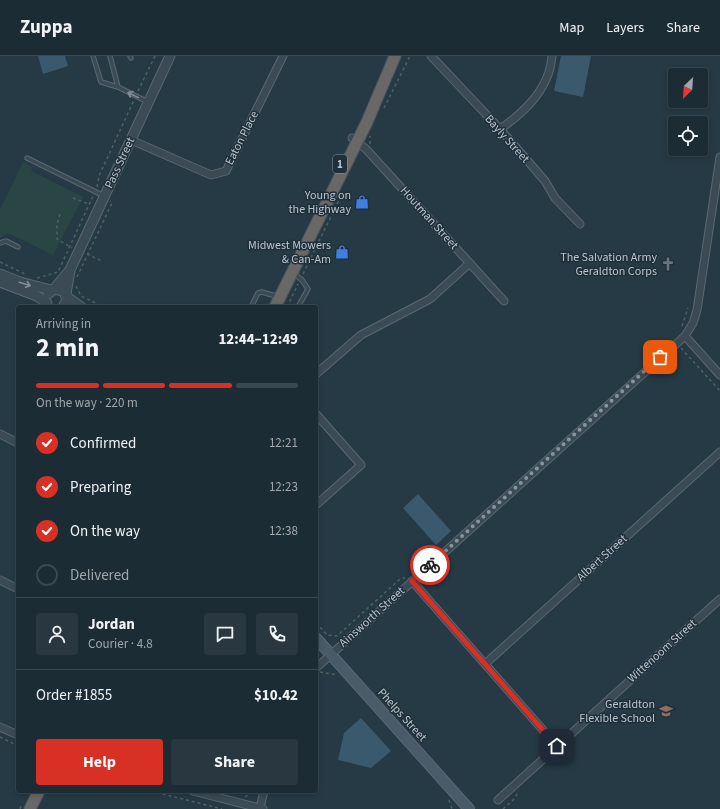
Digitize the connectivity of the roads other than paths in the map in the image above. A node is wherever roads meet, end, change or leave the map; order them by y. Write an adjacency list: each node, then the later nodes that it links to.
1 (93, 56): 9 (lane)
2 (110, 56): 9 (lane)
3 (170, 56): 10 (street, Pass Street)
4 (283, 56): 13 (street, Eaton Place)
5 (388, 56): 12 (highway, 1)
6 (395, 56): 12 (highway, 1)
7 (431, 56): 11 (street, Bayly Street)
8 (552, 56): 11 (street)
9 (118, 87): 10 (lane, one-way to 9)
10 (149, 102): 13 (street, Pass Street)
11 (500, 129): 17 (street, Bayly Street)
12 (355, 139): 20 (street, Houtman Street); 23 (highway, 1)
13 (131, 140): 16 (street, Pass Street)
14 (720, 157): 34 (street, Ainsworth Street)
15 (27, 158): 16 (lane)
16 (106, 199): 21 (street, Pass Street)
17 (580, 224)
18 (0, 243): 19 (lane)
19 (18, 247)
20 (470, 263): 27 (street, Houtman Street); 35 (street)
21 (70, 270): 25 (street, Pass Street); 26 (street, Pass Street)
22 (0, 274): 25 (street, one-way to 25)
23 (297, 274): 28 (highway, 1); 33 (lane)
24 (0, 282): 29 (street)
25 (52, 290): 26 (street); 29 (street)
26 (66, 295): 30 (street, Pass Street); 31 (street)
27 (504, 300)
28 (277, 302): 32 (lane)
29 (48, 305)
30 (64, 305)
31 (78, 305)
32 (252, 305)
33 (299, 305)
34 (685, 336): 36 (street); 43 (street, Ainsworth Street)
35 (318, 372)
36 (720, 375)
37 (318, 416): 41 (street)
38 (0, 434): 39 (street)
39 (16, 442)
40 (720, 452): 48 (street, Albert Street)
41 (318, 503)
42 (0, 580): 44 (street)
43 (412, 581): 47 (street, Ainsworth Street); 48 (street)
44 (16, 588)
45 (720, 599): 52 (street, Wittenoom Street)
46 (318, 640): 47 (main road, Phelps Street)
47 (330, 655): 49 (street, Ainsworth Street); 59 (main road, Phelps Street)
48 (484, 664): 52 (street)
49 (318, 671)
50 (0, 727): 51 (street)
51 (16, 735)
52 (557, 746): 56 (street, Wittenoom Street)
53 (38, 793): 57 (highway)
54 (201, 793): 58 (street)
55 (264, 793): 58 (street)
56 (498, 800)
57 (30, 809)
58 (261, 809)
59 (469, 809)

